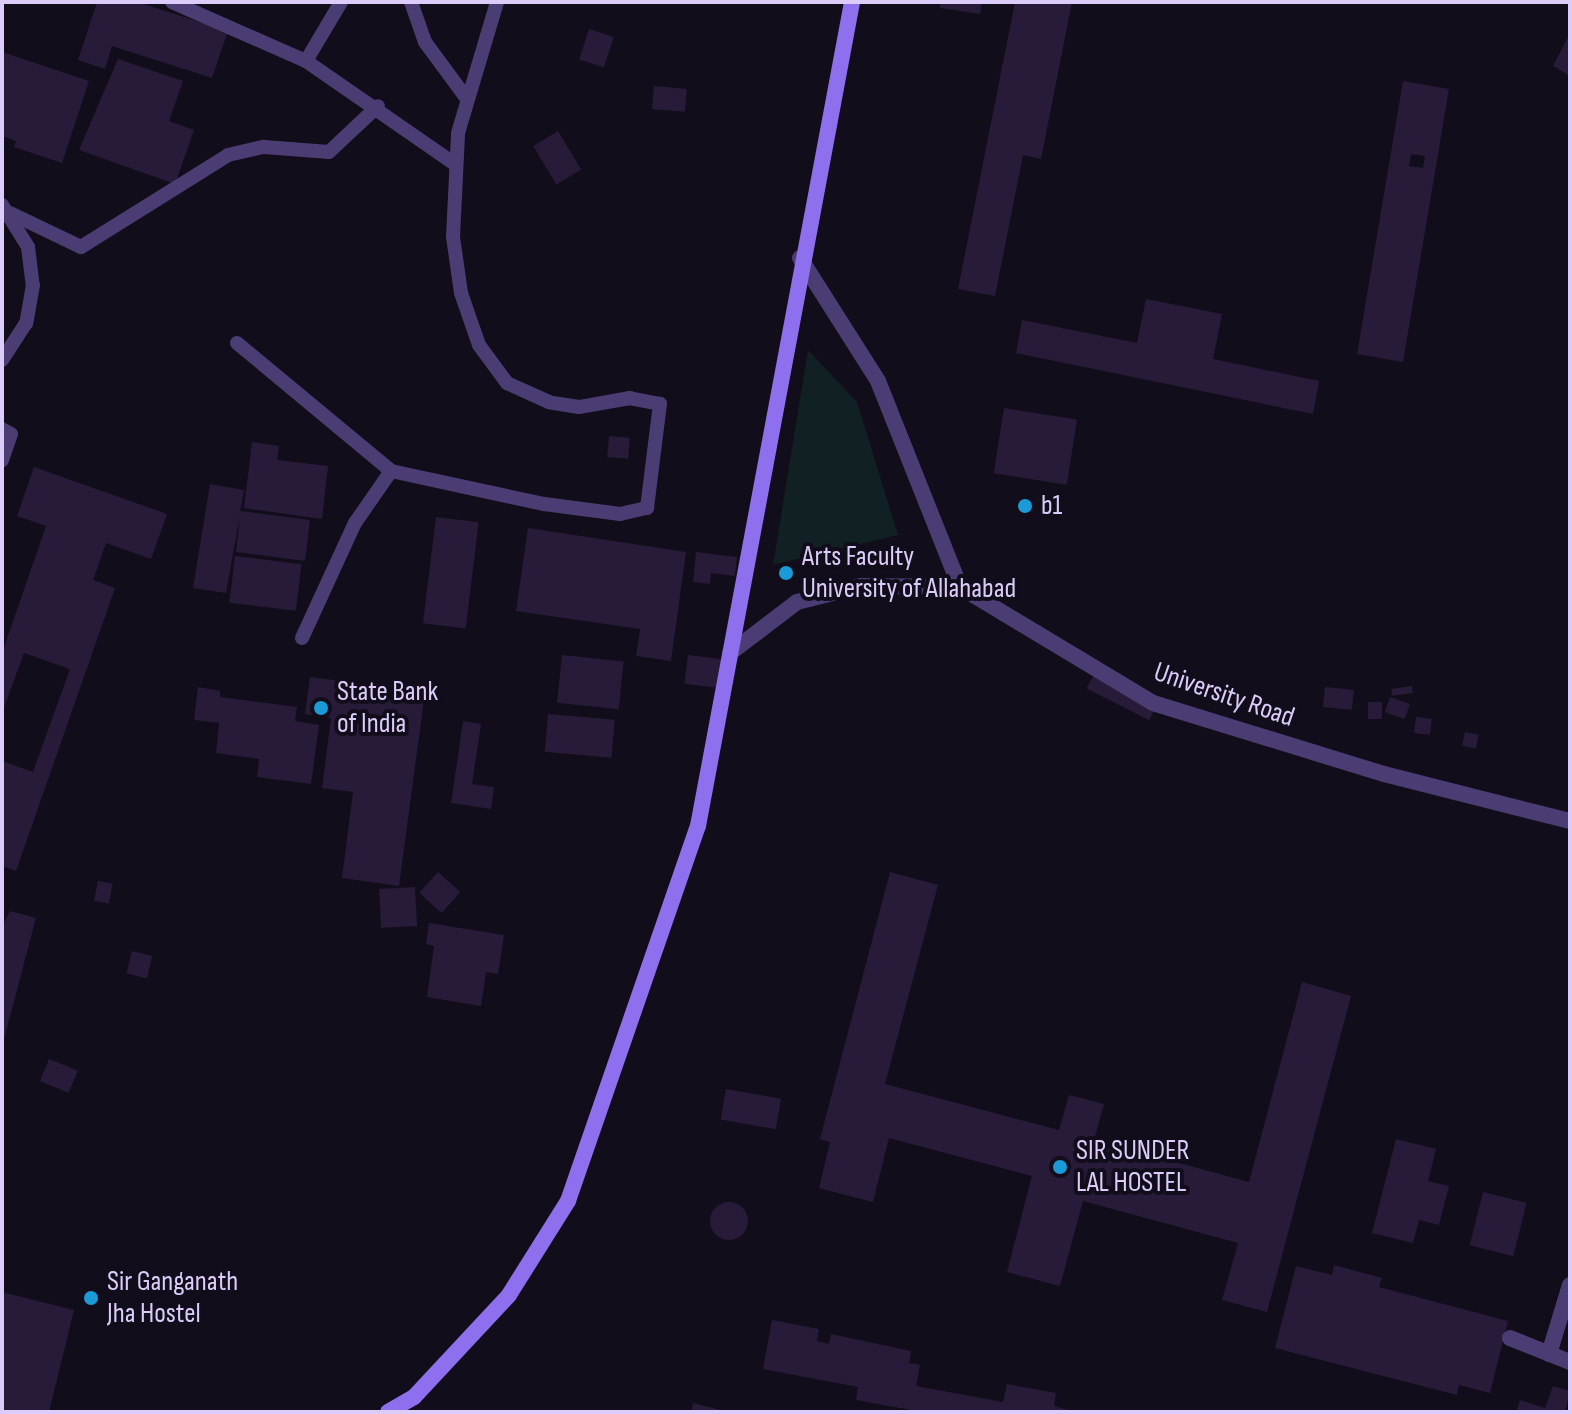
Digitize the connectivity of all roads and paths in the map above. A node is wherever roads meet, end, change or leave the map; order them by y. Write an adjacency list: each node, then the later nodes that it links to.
1 (172, 2): 6 (lane)
2 (341, 2): 6 (lane)
3 (411, 2): 7 (lane)
4 (497, 2): 7 (lane)
5 (852, 2): 11 (main road)
6 (306, 61): 8 (lane)
7 (467, 99): 9 (lane)
8 (378, 106): 9 (lane); 10 (lane)
9 (455, 164): 16 (lane)
10 (6, 209): 13 (lane)
11 (800, 258): 17 (street); 19 (main road)
12 (237, 343): 16 (lane)
13 (2, 360)
14 (2, 429): 15 (lane)
15 (2, 460)
16 (391, 471): 18 (lane)
17 (960, 587): 19 (street); 20 (street, University Road)
18 (302, 638)
19 (730, 653): 25 (main road)
20 (1570, 821)
21 (1570, 1285): 23 (street)
22 (1510, 1338): 23 (street)
23 (1549, 1354): 24 (street)
24 (1570, 1362)
25 (388, 1412)

